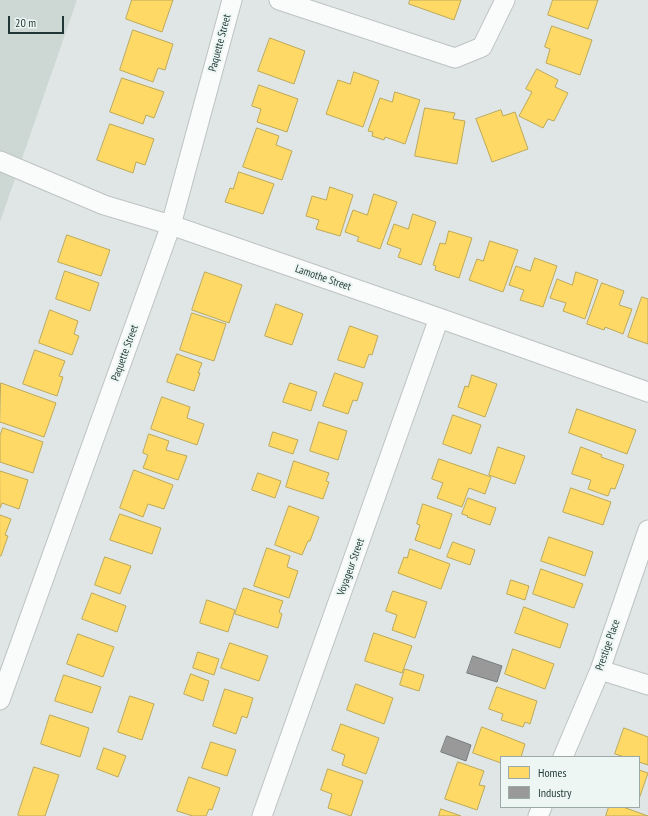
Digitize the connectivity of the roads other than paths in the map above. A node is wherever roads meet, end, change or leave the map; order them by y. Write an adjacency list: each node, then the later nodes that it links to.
1 (232, 0): 5 (street, Paquette Street)
2 (279, 0): 3 (street)
3 (505, 0)
4 (0, 161): 5 (street, Lamothe Street)
5 (171, 225): 6 (street, Lamothe Street); 11 (street, Paquette Street)
6 (439, 318): 7 (street, Lamothe Street); 13 (street, Voyageur Street)
7 (648, 392)
8 (648, 530): 9 (street, Prestige Place)
9 (600, 670): 10 (street); 12 (street, Prestige Place)
10 (648, 685)
11 (0, 700)
12 (563, 756)
13 (262, 816)

